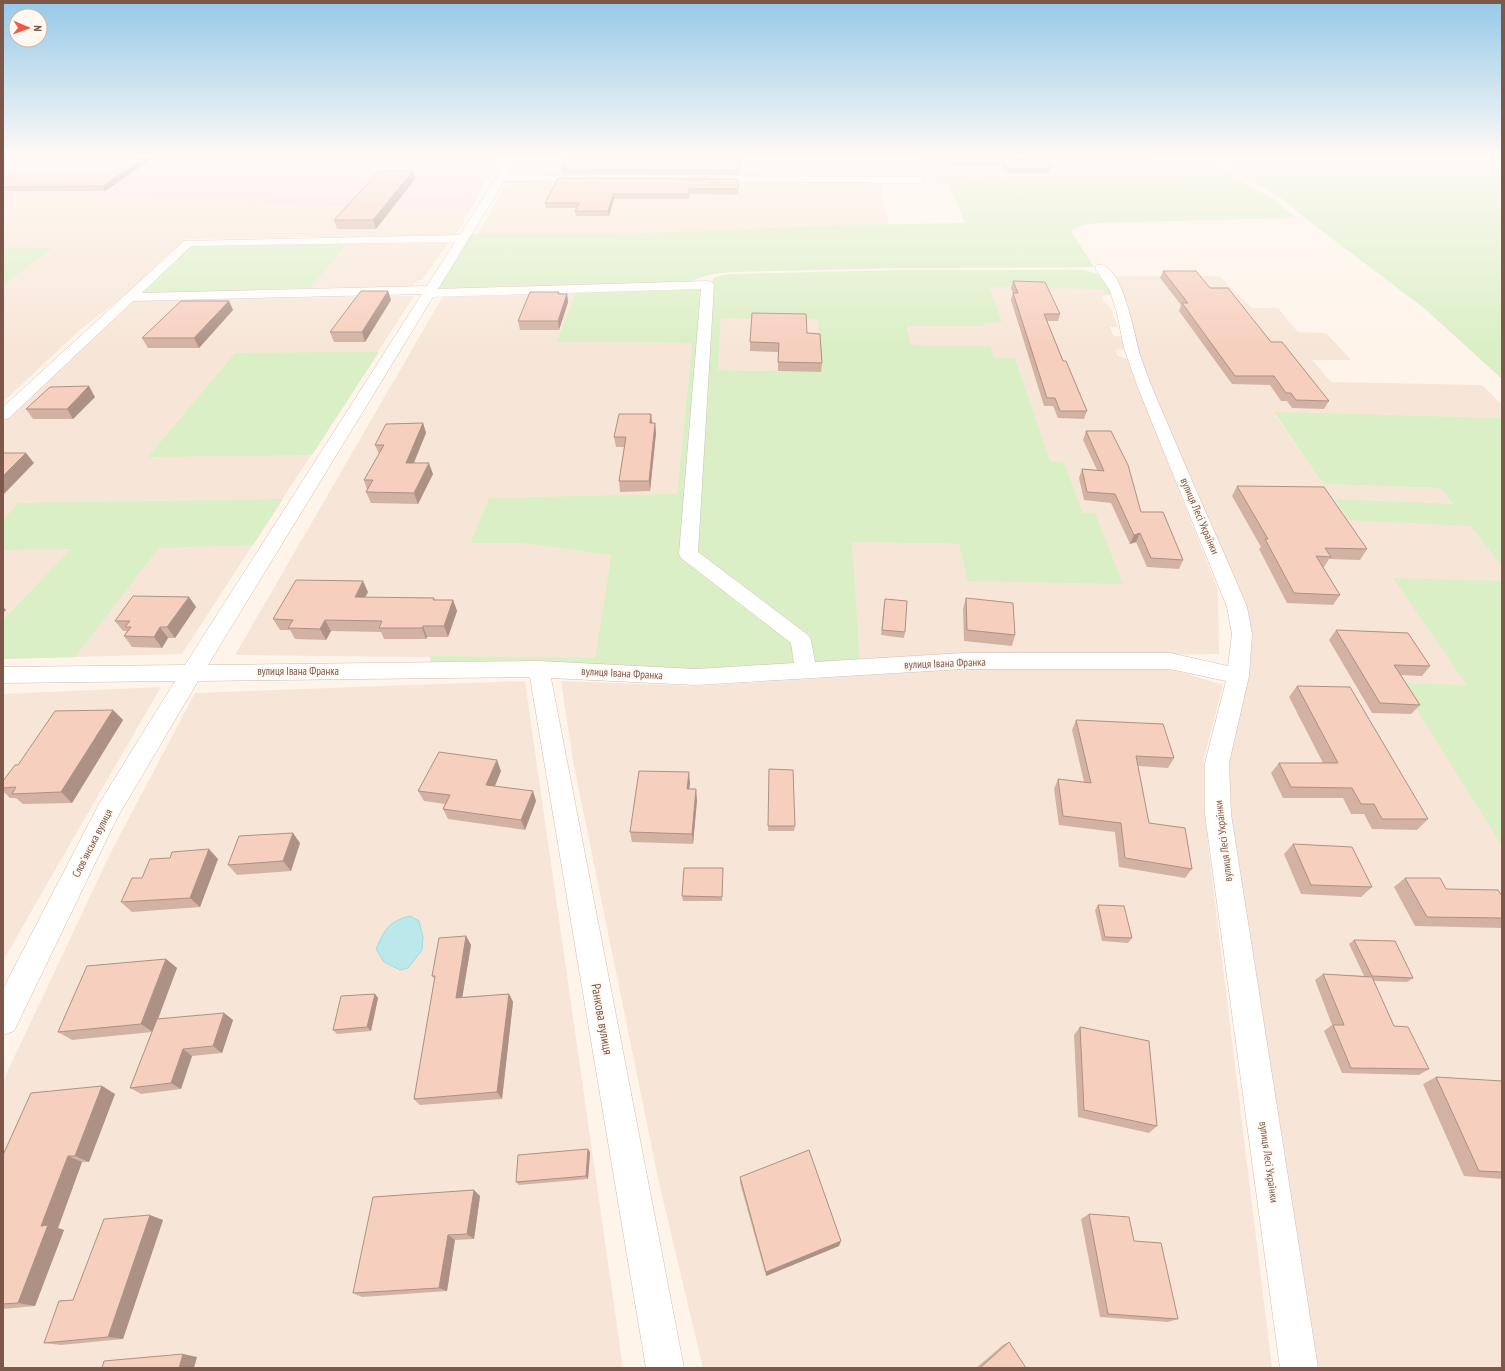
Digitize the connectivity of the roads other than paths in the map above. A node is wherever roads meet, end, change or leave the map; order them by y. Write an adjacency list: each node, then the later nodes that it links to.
1 (474, 220): 2 (street, Словʼянська вулиця)
2 (462, 238): 4 (street, Словʼянська вулиця); 5 (street)
3 (1101, 268): 11 (street, вулиця Лесі Українки)
4 (430, 292): 5 (street); 8 (street); 9 (street, Словʼянська вулиця)
5 (130, 297): 6 (street)
6 (3, 415)
7 (539, 670): 8 (street, вулиця Івана Франка); 9 (street, вулиця Івана Франка); 13 (street, Ранкова вулиця)
8 (806, 670): 11 (street, вулиця Івана Франка)
9 (192, 672): 10 (street, вулиця Івана Франка); 12 (street, Словʼянська вулиця)
10 (3, 675)
11 (1238, 676): 14 (street, вулиця Лесі Українки)
12 (3, 1020)
13 (665, 1368)
14 (1299, 1368)

